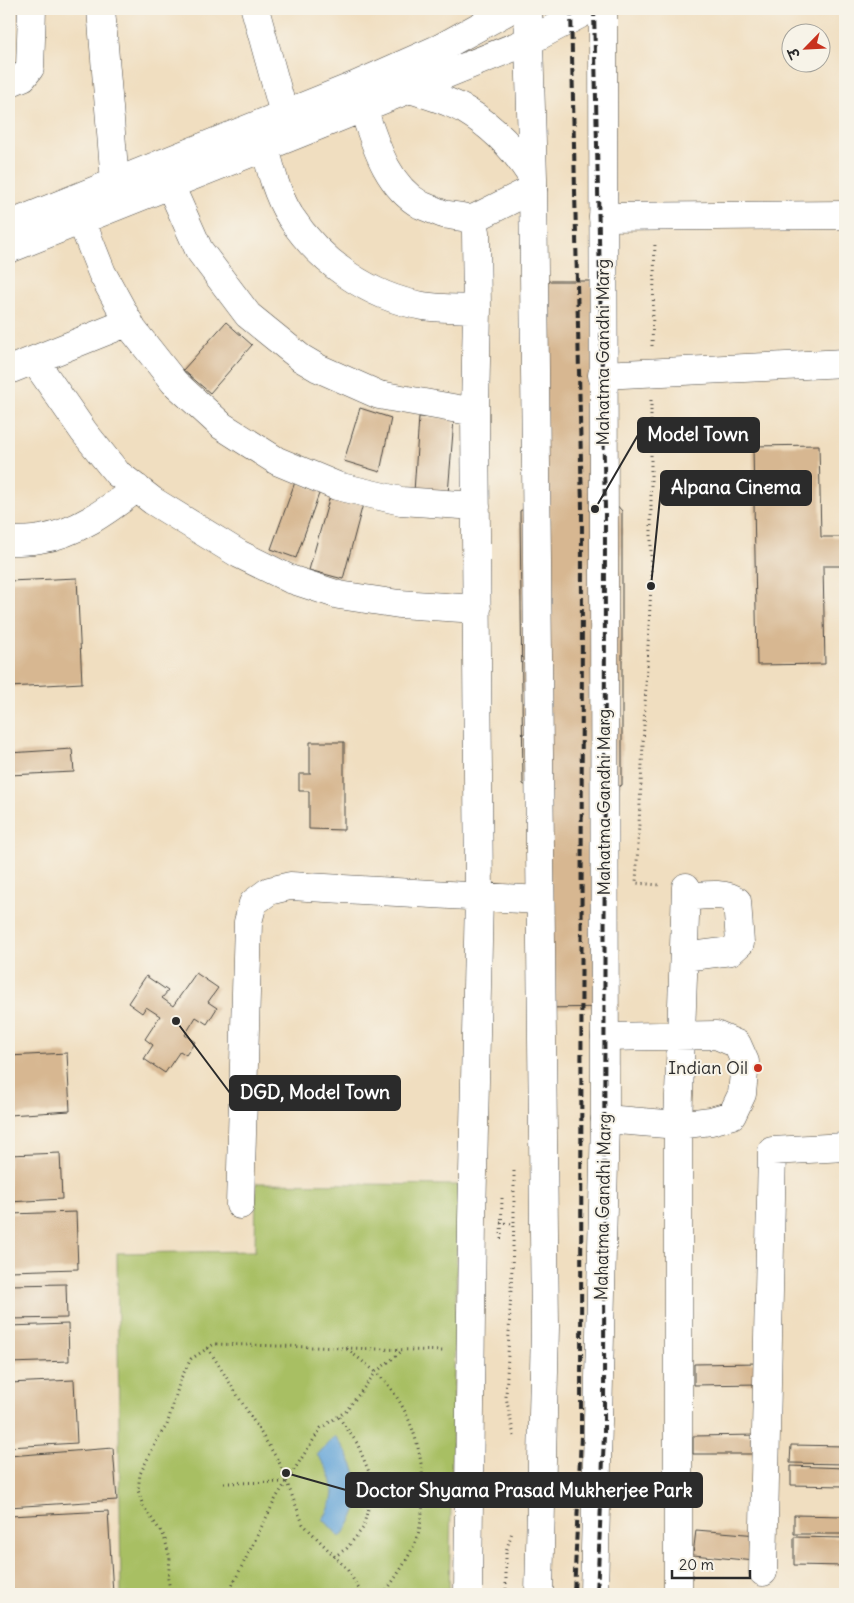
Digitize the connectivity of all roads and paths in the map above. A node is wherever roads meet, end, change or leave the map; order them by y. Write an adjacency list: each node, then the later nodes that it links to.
1 (32, 9): 10 (street)
2 (101, 9): 15 (street)
3 (255, 9): 13 (street)
4 (511, 9): 8 (street)
5 (528, 9): 9 (street)
6 (590, 9): 9 (street)
7 (603, 9): 19 (street, Mahatma Gandhi Marg)
8 (477, 19): 13 (street)
9 (528, 40): 11 (street); 16 (street)
10 (9, 83)
11 (410, 89): 12 (street); 16 (street)
12 (363, 108): 14 (street); 22 (street)
13 (284, 114): 15 (street)
14 (265, 147): 17 (street); 25 (street)
15 (115, 182): 23 (street)
16 (533, 183): 22 (street); 39 (street)
17 (170, 185): 21 (street); 32 (street)
18 (845, 215): 20 (street)
19 (603, 217): 20 (street); 31 (street, Mahatma Gandhi Marg)
20 (655, 217): 30 (path)
21 (81, 220): 24 (street); 26 (street)
22 (471, 220): 25 (street)
23 (9, 225)
24 (9, 249)
25 (477, 310): 32 (street)
26 (129, 322): 27 (street); 34 (street)
27 (34, 360): 29 (street); 33 (street)
28 (845, 363): 30 (street)
29 (9, 370)
30 (651, 372): 31 (street); 37 (path)
31 (602, 375): 42 (street, Mahatma Gandhi Marg)
32 (475, 412): 34 (street)
33 (136, 488): 35 (street); 36 (street)
34 (476, 506): 36 (street)
35 (9, 541)
36 (477, 609): 38 (street)
37 (686, 892): 40 (street); 40 (street)
38 (479, 896): 39 (street); 47 (street); 51 (street)
39 (540, 900): 66 (street)
40 (684, 957): 41 (street)
41 (681, 1036): 42 (street); 44 (street); 44 (street)
42 (605, 1037): 43 (street, Mahatma Gandhi Marg)
43 (606, 1119): 44 (street); 67 (street, Mahatma Gandhi Marg)
44 (678, 1125): 68 (street)
45 (845, 1147): 59 (street)
46 (514, 1165): 54 (path)
47 (240, 1206)
48 (208, 1348): 49 (path); 55 (path); 60 (path)
49 (346, 1348): 50 (path); 52 (path)
50 (403, 1350): 51 (path); 52 (path)
51 (471, 1351): 64 (street)
52 (376, 1372): 53 (path); 63 (path)
53 (338, 1416): 55 (path); 58 (path)
54 (516, 1443)
55 (287, 1482): 56 (path); 58 (path); 61 (path)
56 (224, 1483)
57 (514, 1524): 65 (path)
58 (334, 1557): 62 (path)
59 (763, 1572)
60 (172, 1594)
61 (228, 1594)
62 (362, 1594)
63 (384, 1594)
64 (468, 1594)
65 (506, 1594)
66 (539, 1594)
67 (594, 1594)
68 (678, 1594)

